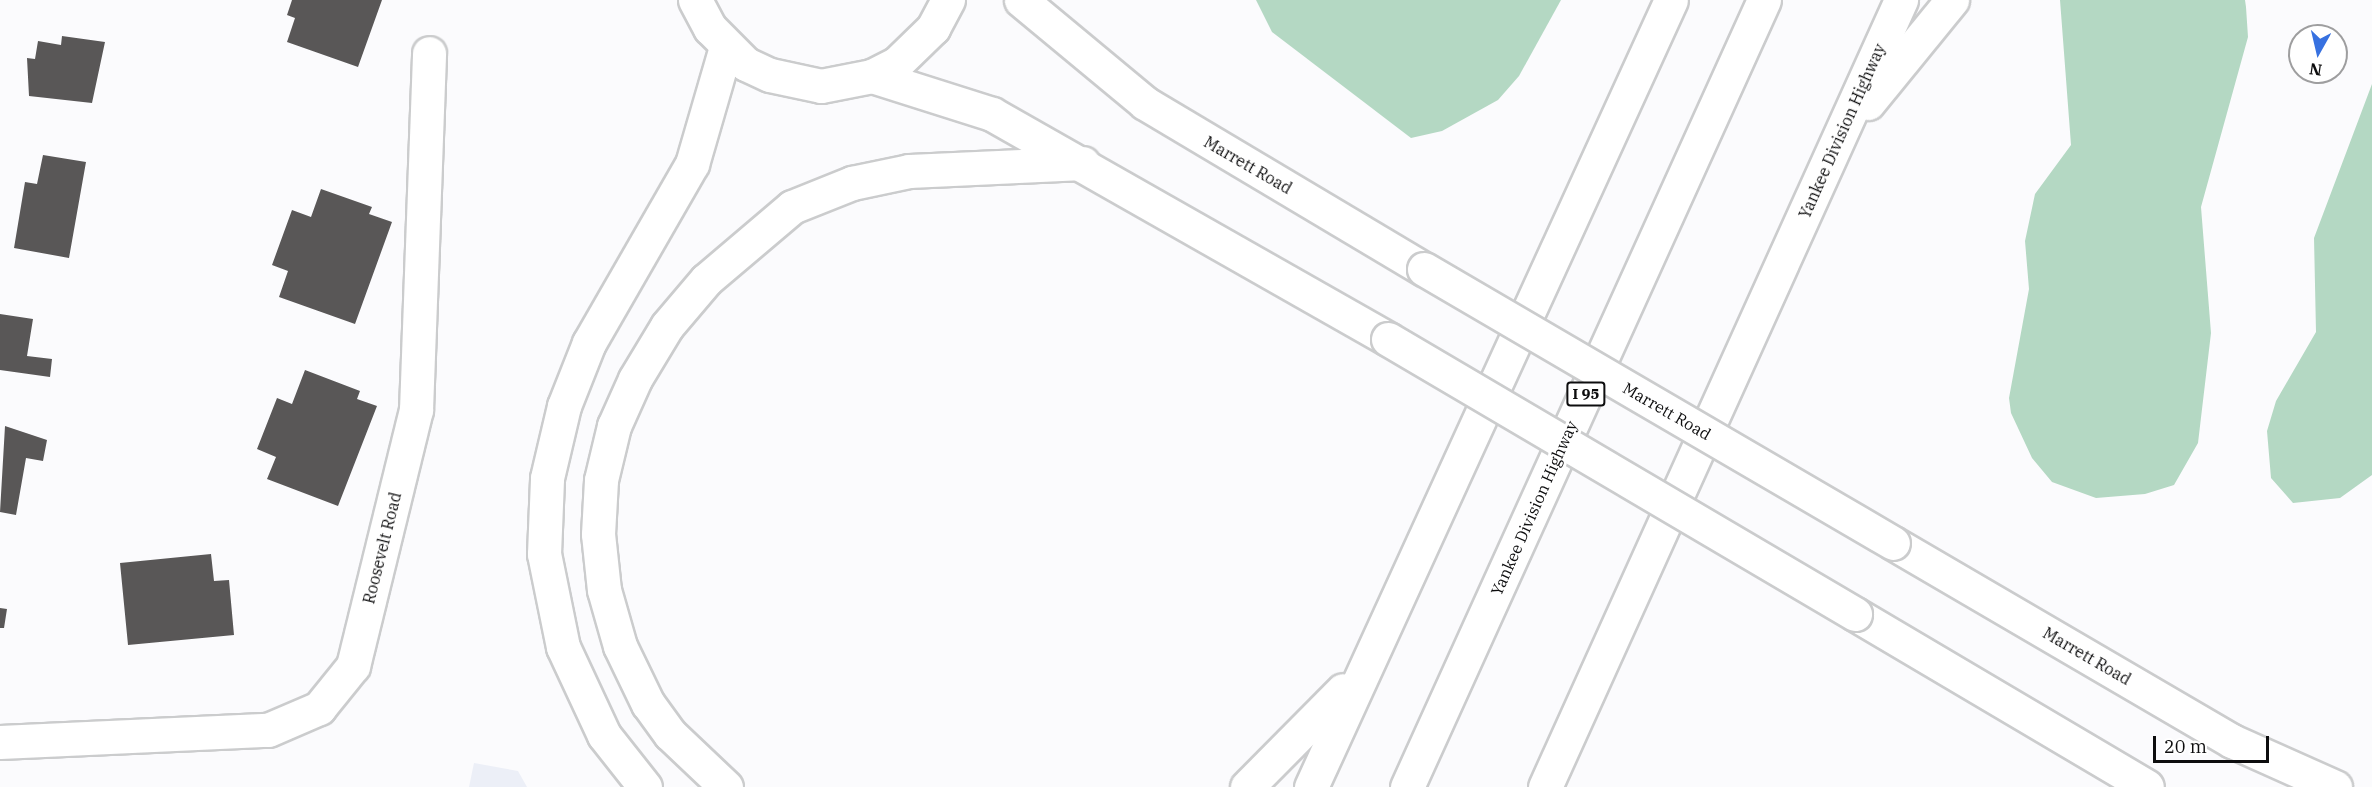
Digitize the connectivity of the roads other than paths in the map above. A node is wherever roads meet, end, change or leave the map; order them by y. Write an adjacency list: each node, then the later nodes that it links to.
1 (695, 0): 8 (main road)
2 (948, 0): 10 (main road)
3 (1021, 0): 22 (main road, Marrett Road, bridge)
4 (1671, 0): 13 (main road)
5 (1764, 0): 19 (main road, Yankee Division Highway / I 95)
6 (1901, 0): 11 (main road, Yankee Division Highway)
7 (1952, 0): 11 (main road)
8 (726, 47): 10 (main road); 15 (main road)
9 (429, 53): 14 (main road, Roosevelt Road)
10 (872, 76): 12 (main road)
11 (1838, 139): 20 (main road, Yankee Division Highway)
12 (1083, 164): 16 (main road); 21 (main road, bridge)
13 (1368, 661): 17 (main road); 18 (main road)
14 (0, 742)
15 (645, 787)
16 (726, 787)
17 (1247, 787)
18 (1311, 787)
19 (1407, 787)
20 (1545, 787)
21 (2147, 787)
22 (2335, 787)

